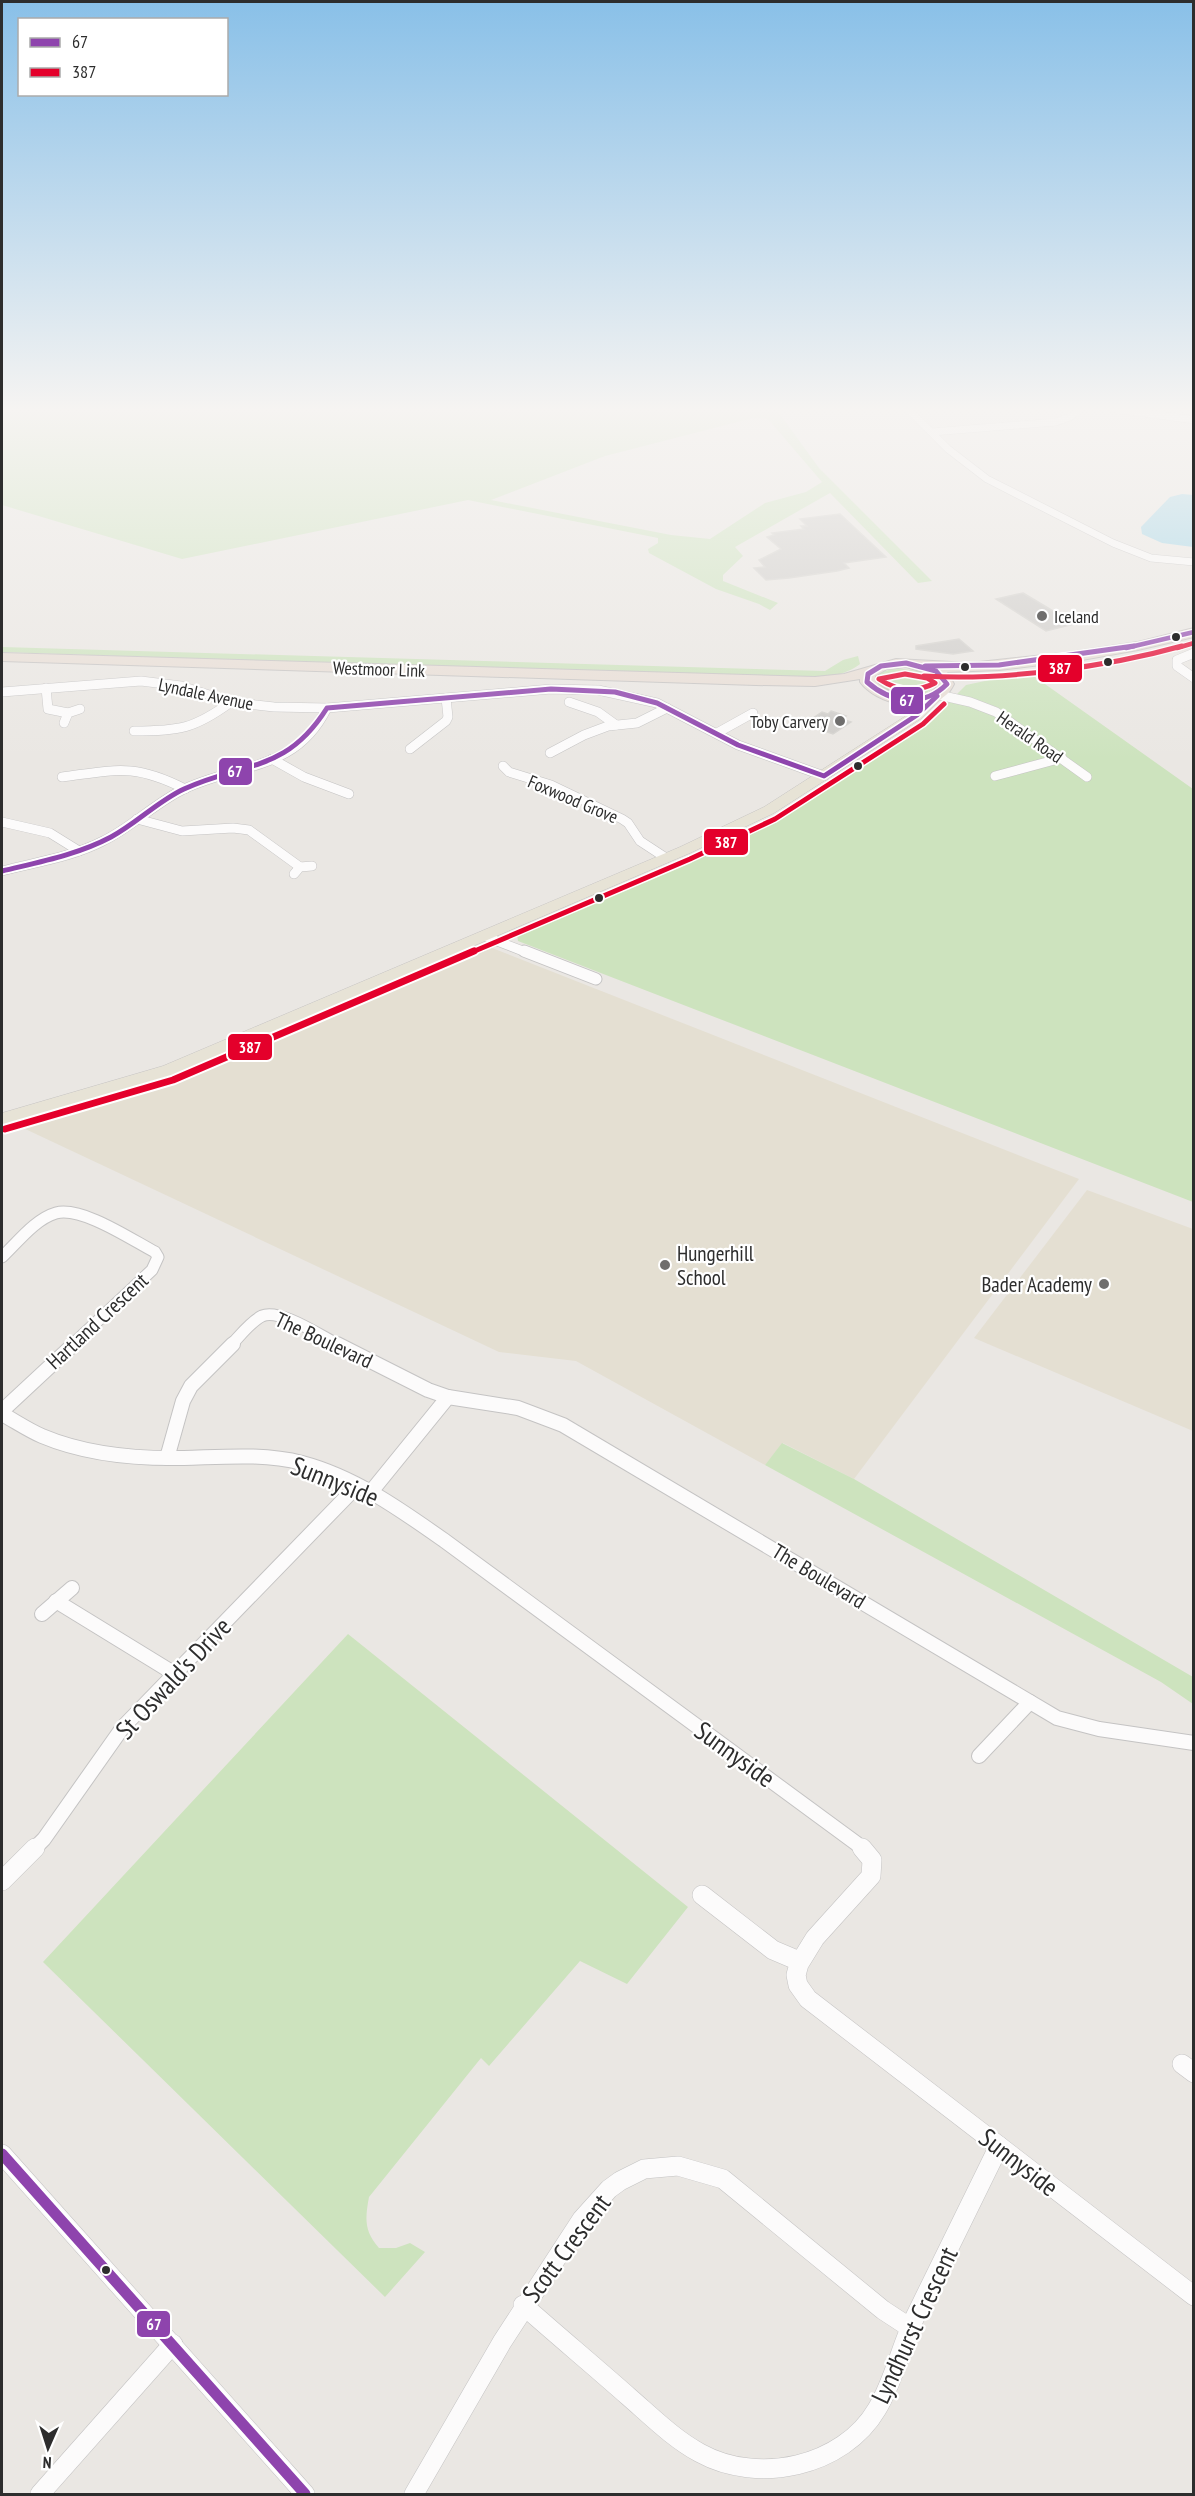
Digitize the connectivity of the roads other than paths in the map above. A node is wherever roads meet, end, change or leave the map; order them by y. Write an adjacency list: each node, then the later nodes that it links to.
1 (1078, 525): 2 (street)
2 (1194, 562)
3 (1194, 633): 7 (highway, Westmoor Link)
4 (1194, 641): 12 (highway, Westmoor Link)
5 (1194, 654): 9 (street)
6 (2, 657): 10 (highway, Westmoor Link)
7 (925, 666): 8 (highway, Westmoor Link); 12 (highway)
8 (872, 670): 10 (highway, Westmoor Link); 14 (highway)
9 (1191, 676)
10 (756, 681): 14 (highway, Westmoor Link)
11 (46, 688): 13 (street, Lyndale Avenue); 16 (street, Lyndale Avenue); 22 (street)
12 (943, 690): 14 (highway, Westmoor Link); 28 (main road); 32 (street, Herald Road)
13 (2, 692)
14 (883, 695): 28 (main road)
15 (446, 698): 19 (street, Lyndale Avenue); 20 (street, Lyndale Avenue); 30 (street)
16 (231, 702): 19 (street, Lyndale Avenue); 27 (street)
17 (569, 702): 18 (street)
18 (582, 706): 23 (street); 26 (street)
19 (327, 708): 33 (street)
20 (667, 708): 26 (street); 29 (street, Lyndale Avenue)
21 (80, 710): 22 (street)
22 (68, 713): 25 (street)
23 (569, 713)
24 (753, 713): 29 (street)
25 (64, 723)
26 (616, 725): 31 (street)
27 (134, 731)
28 (891, 732): 35 (main road)
29 (717, 734): 35 (street, Lyndale Avenue)
30 (410, 749)
31 (550, 753)
32 (1062, 758): 36 (street); 38 (street, Herald Road)
33 (272, 759): 39 (street); 40 (street)
34 (503, 766): 44 (street, Foxwood Grove)
35 (824, 776): 44 (main road)
36 (995, 776)
37 (62, 777): 39 (street)
38 (1087, 777)
39 (185, 789): 41 (street)
40 (349, 794)
41 (137, 819): 43 (street); 45 (street)
42 (2, 822): 43 (street)
43 (79, 851): 46 (street)
44 (666, 858): 47 (main road)
45 (312, 866)
46 (2, 871)
47 (484, 936): 48 (street); 49 (main road)
48 (596, 979)
49 (2, 1119)
50 (2, 1257): 52 (street, Hartland Crescent)
51 (448, 1397): 53 (street, The Boulevard); 54 (street); 59 (street, The Boulevard)
52 (2, 1412): 53 (street, Sunnyside)
53 (166, 1458): 54 (street, Sunnyside)
54 (364, 1489): 58 (street, St Oswald's Drive); 64 (street, Sunnyside)
55 (72, 1588): 56 (street)
56 (56, 1601): 57 (street); 58 (street)
57 (42, 1614)
58 (175, 1674): 62 (street, St Oswald's Drive)
59 (1030, 1702): 60 (street, The Boulevard); 61 (street)
60 (1194, 1743)
61 (979, 1756)
62 (2, 1881)
63 (702, 1895): 64 (street)
64 (799, 1961): 65 (street, Sunnyside)
65 (999, 2146): 67 (street, Sunnyside); 69 (street, Lyndhurst Crescent)
66 (2, 2154): 70 (street)
67 (1194, 2296)
68 (524, 2305): 69 (street, Scott Crescent); 69 (street, Lyndhurst Crescent); 73 (street, Scott Crescent)
69 (909, 2326)
70 (173, 2344): 71 (street); 72 (street)
71 (40, 2494)
72 (305, 2494)
73 (414, 2494)

